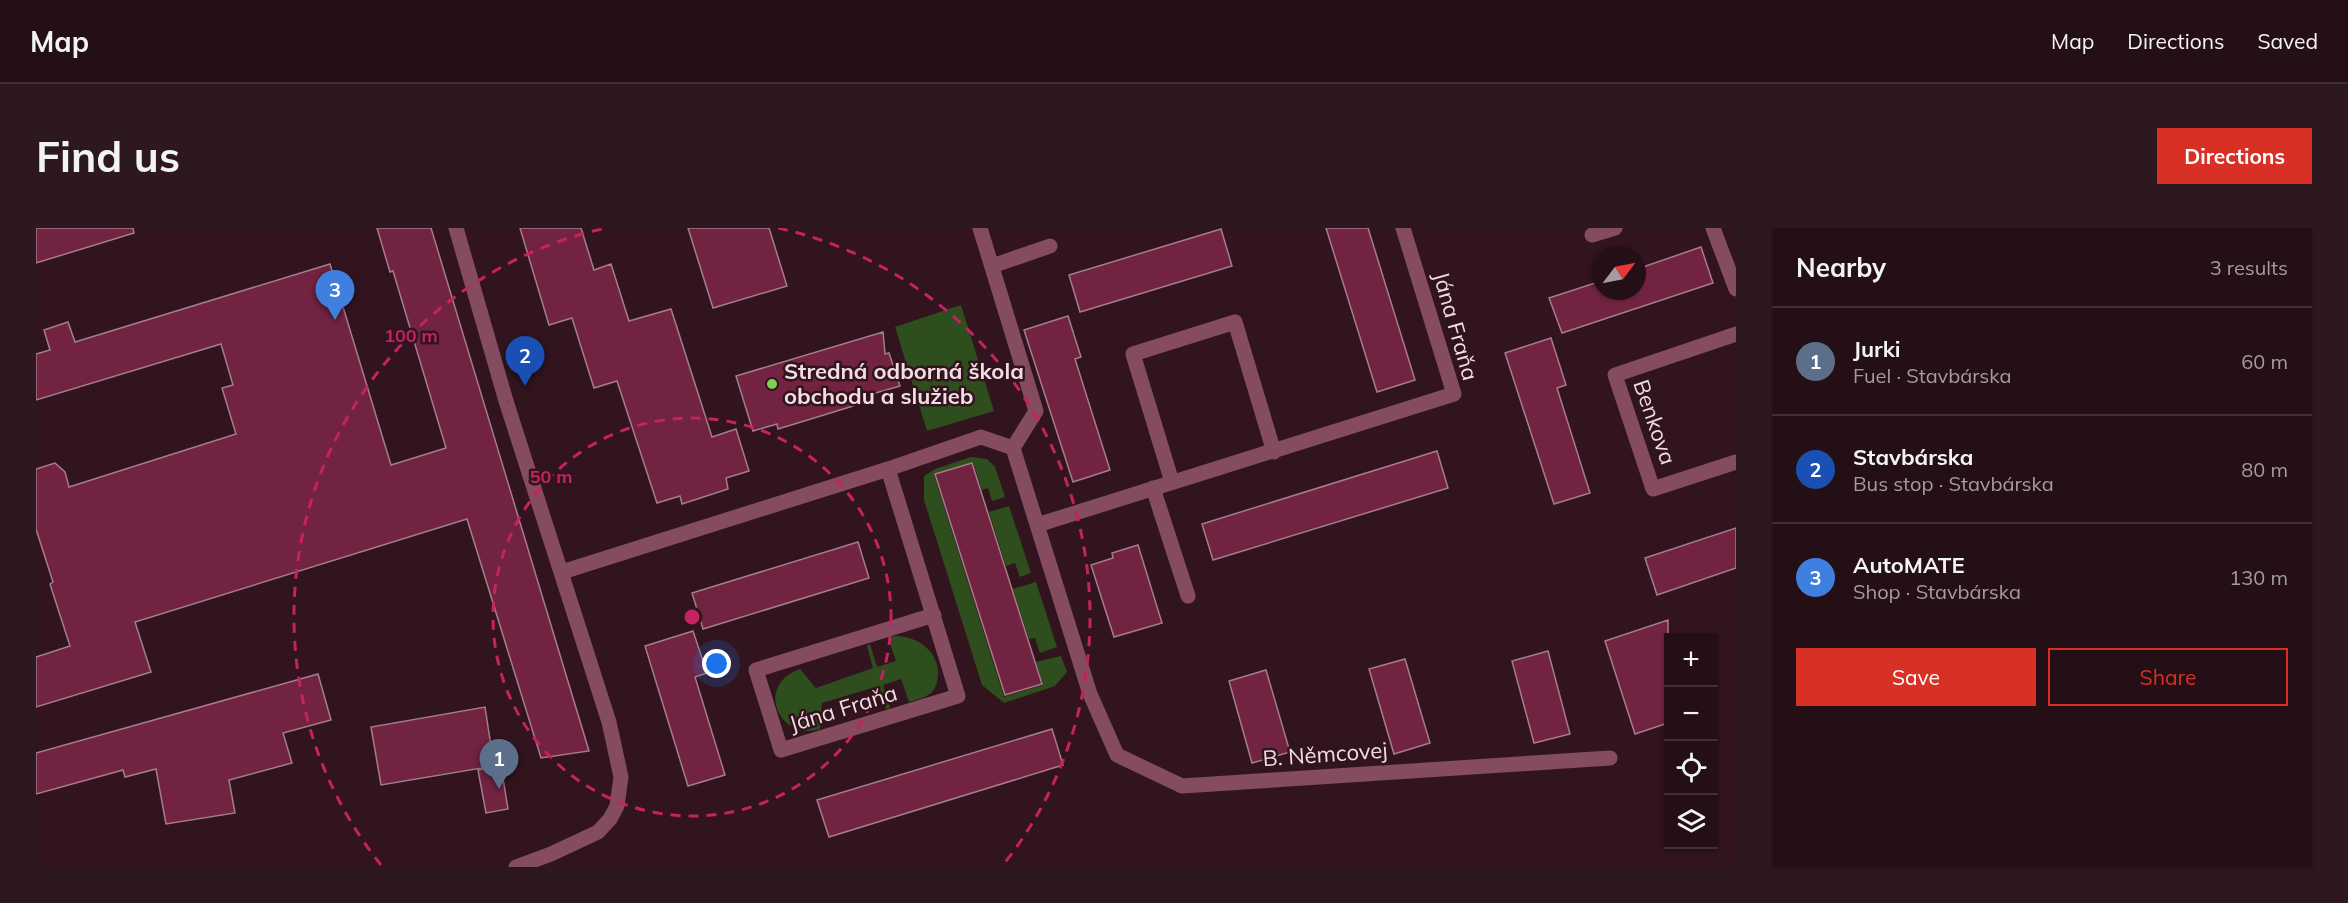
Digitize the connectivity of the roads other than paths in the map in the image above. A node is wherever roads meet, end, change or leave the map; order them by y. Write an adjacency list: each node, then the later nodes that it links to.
1 (456, 228): 18 (street)
2 (980, 228): 8 (street)
3 (1403, 228): 12 (street, Jána Fraňa)
4 (1615, 228): 6 (street)
5 (1713, 228): 9 (street)
6 (1592, 235)
7 (1050, 246): 8 (street)
8 (992, 266): 11 (street)
9 (1736, 289)
10 (1736, 334): 13 (street, Benkova)
11 (1013, 448): 14 (street); 17 (street)
12 (1275, 452): 15 (street, Jána Fraňa); 15 (street)
13 (1736, 462)
14 (888, 469): 18 (street); 20 (street, Jána Fraňa)
15 (1172, 482): 16 (street, Jána Fraňa)
16 (1153, 488): 17 (street, Jána Fraňa); 19 (street)
17 (1036, 525): 21 (street, B. Němcovej)
18 (562, 572): 22 (street)
19 (1188, 596)
20 (933, 615): 20 (street, Jána Fraňa)
21 (1610, 758)
22 (516, 867)

